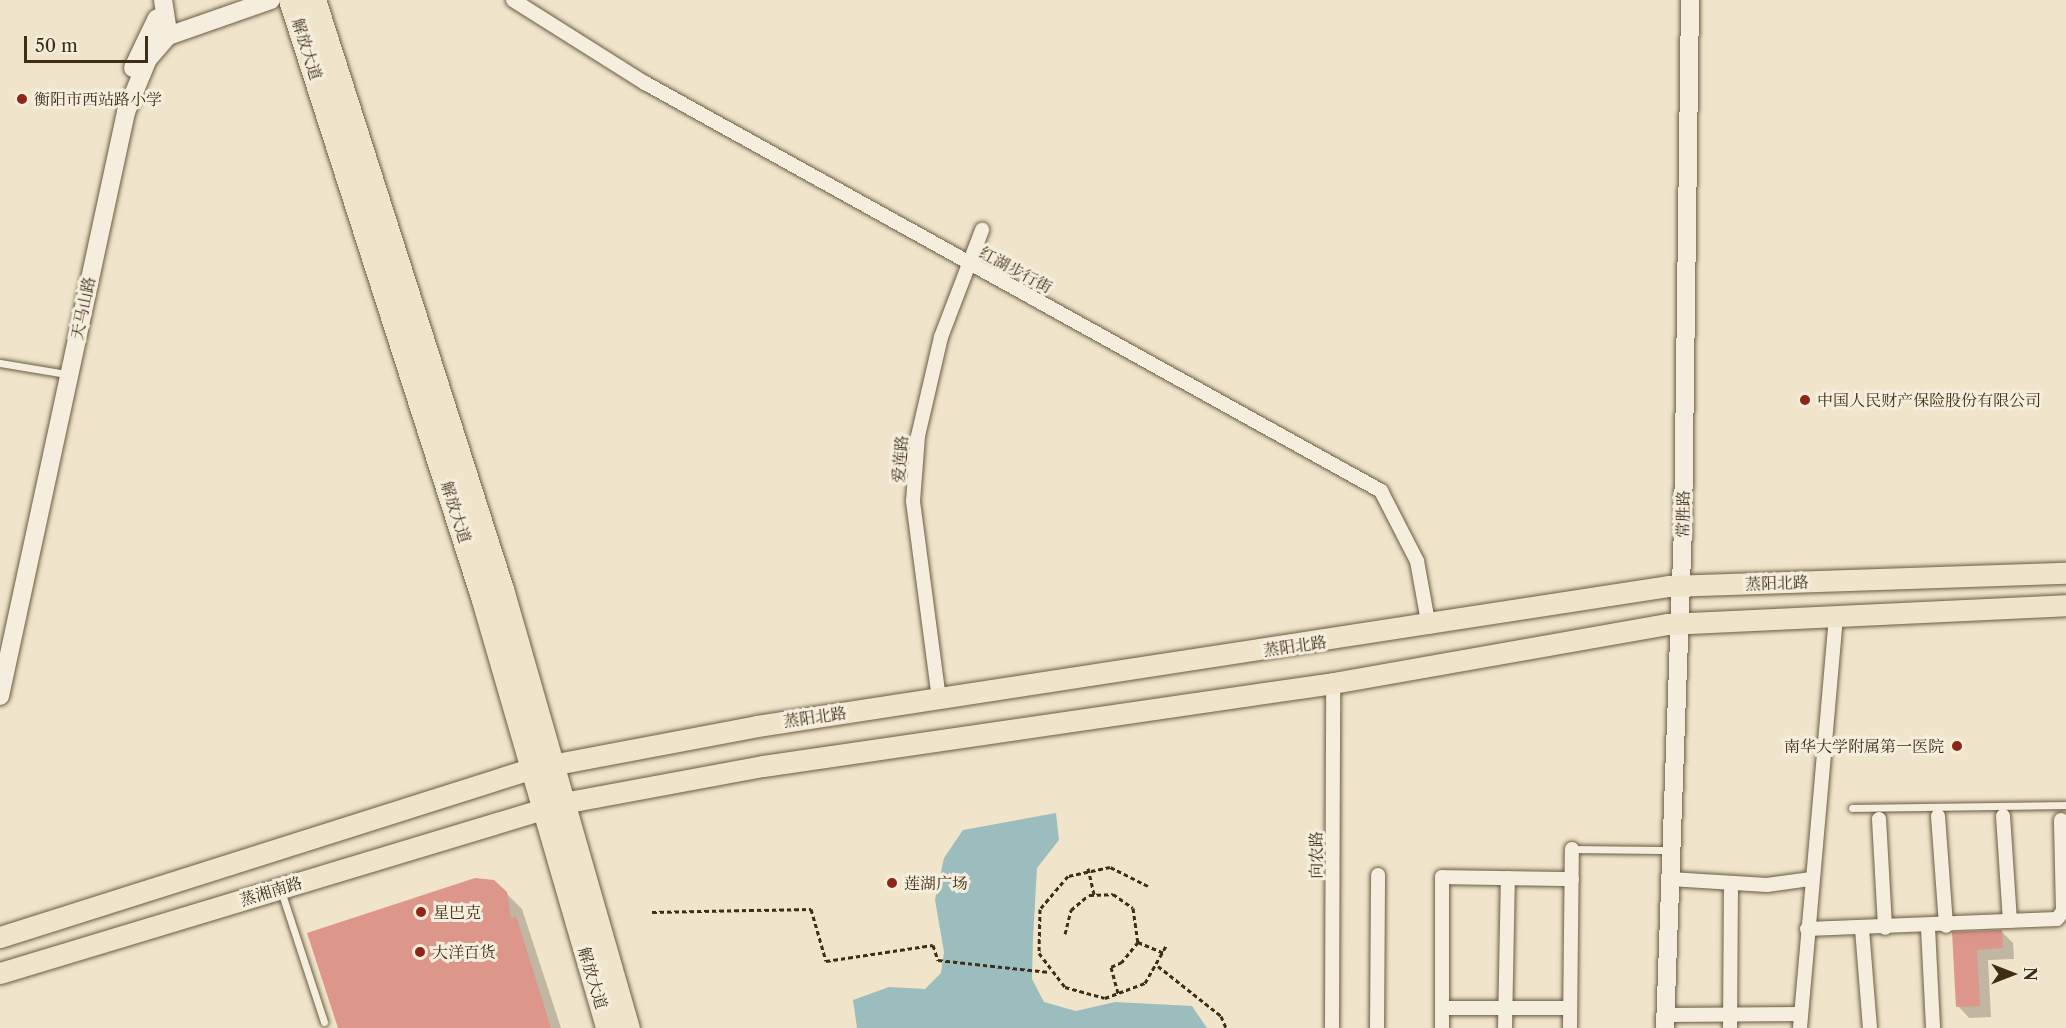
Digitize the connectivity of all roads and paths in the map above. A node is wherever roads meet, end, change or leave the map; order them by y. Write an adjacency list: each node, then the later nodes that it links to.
1 (151, 0): 9 (street)
2 (163, 0): 10 (street)
3 (271, 0): 10 (street, 天马山路)
4 (291, 0): 25 (highway, 解放大道)
5 (314, 0): 25 (highway, 解放大道)
6 (513, 0): 12 (street, 红湖步行街)
7 (1677, 0): 16 (street, 常胜路)
8 (1690, 0): 16 (street, 常胜路)
9 (157, 18): 10 (street); 14 (street, 天马山路)
10 (168, 36): 23 (street, 天马山路)
11 (982, 230): 12 (street, 爱莲路)
12 (969, 263): 20 (street, 红湖步行街); 24 (street, 爱莲路)
13 (0, 363): 14 (lane)
14 (60, 373): 21 (street, 天马山路)
15 (2066, 573): 16 (main road, 蒸阳北路)
16 (1675, 586): 19 (street, 常胜路); 20 (main road, 蒸阳北路)
17 (2066, 605): 18 (main road)
18 (1836, 616): 19 (main road); 40 (street)
19 (1674, 624): 22 (main road); 34 (street, 常胜路); 39 (street, 常胜路)
20 (1429, 627): 24 (main road, 蒸阳北路)
21 (0, 651)
22 (1333, 683): 27 (main road); 71 (street, 向农路)
23 (0, 696)
24 (939, 699): 25 (main road, 蒸阳北路)
25 (541, 767): 27 (highway, 解放大道); 53 (main road)
26 (2066, 805): 28 (lane)
27 (552, 806): 43 (main road, 蒸湘南路); 68 (highway, 解放大道); 69 (highway, 解放大道)
28 (1852, 808)
29 (1938, 816): 47 (street)
30 (2003, 816): 46 (street)
31 (1879, 819): 49 (street)
32 (2061, 820): 46 (street)
33 (1572, 849): 34 (lane); 38 (street)
34 (1661, 850): 67 (street, 常胜路)
35 (1088, 868): 42 (path); 44 (path); 58 (path)
36 (1378, 875): 72 (street)
37 (1508, 878): 38 (street); 61 (street); 62 (street)
38 (1572, 879): 63 (street)
39 (1670, 879): 41 (street); 67 (street, 常胜路)
40 (1810, 879): 41 (street); 51 (street)
41 (1731, 883): 64 (street)
42 (1148, 886)
43 (280, 888): 59 (main road, 蒸湘南路); 66 (lane)
44 (1094, 894): 52 (path); 54 (path)
45 (652, 912): 58 (path)
46 (2010, 921): 47 (street)
47 (1946, 926): 50 (street)
48 (1862, 928): 49 (street); 51 (street); 76 (street)
49 (1885, 928): 50 (street)
50 (1928, 928): 77 (street)
51 (1807, 929): 65 (street)
52 (1065, 934)
53 (0, 937)
54 (1138, 942): 56 (path); 60 (path)
55 (1166, 946): 56 (path)
56 (1164, 953): 57 (path)
57 (1158, 966): 60 (path); 70 (path)
58 (1049, 972): 60 (path)
59 (0, 973)
60 (1119, 996)
61 (1442, 1008): 62 (street); 73 (street)
62 (1505, 1008): 63 (street); 74 (street)
63 (1570, 1008): 75 (street)
64 (1730, 1021): 65 (street); 67 (street)
65 (1801, 1021)
66 (324, 1022)
67 (1662, 1024)
68 (608, 1028)
69 (628, 1028)
70 (1226, 1028)
71 (1332, 1028)
72 (1377, 1028)
73 (1442, 1028)
74 (1505, 1028)
75 (1570, 1028)
76 (1870, 1028)
77 (1933, 1028)

